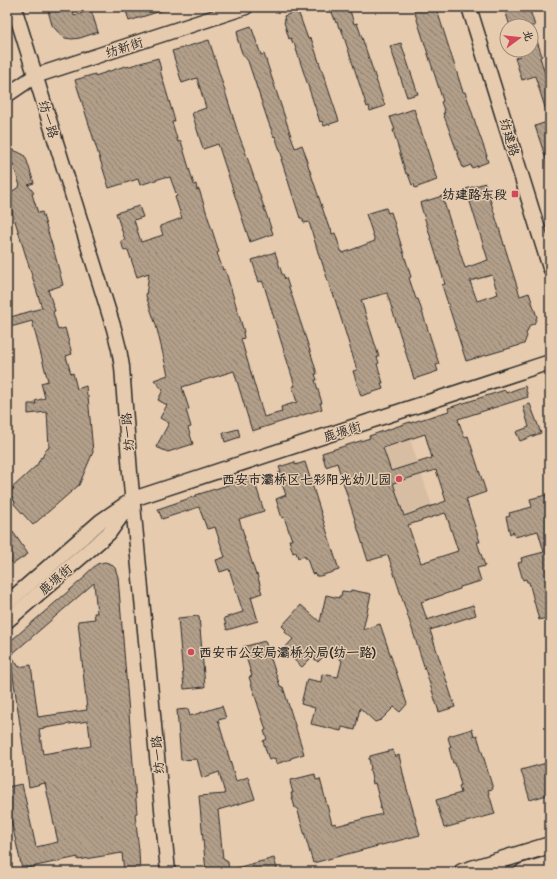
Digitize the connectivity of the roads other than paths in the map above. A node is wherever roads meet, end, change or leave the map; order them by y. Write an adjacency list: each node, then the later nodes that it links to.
1 (14, 7): 4 (street, 纺一路)
2 (246, 7): 4 (street, 纺新街)
3 (469, 7): 6 (street, 纺建路)
4 (35, 76): 5 (street, 纺新街); 8 (street, 纺一路)
5 (7, 95)
6 (550, 268)
7 (550, 362): 8 (street, 鹿塬街)
8 (133, 499): 9 (street, 鹿塬街); 10 (street, 鹿塬街); 13 (street, 纺一路)
9 (7, 603)
10 (7, 621)
11 (550, 846): 14 (main road)
12 (550, 864): 15 (main road)
13 (168, 872)
14 (462, 872)
15 (524, 872)

